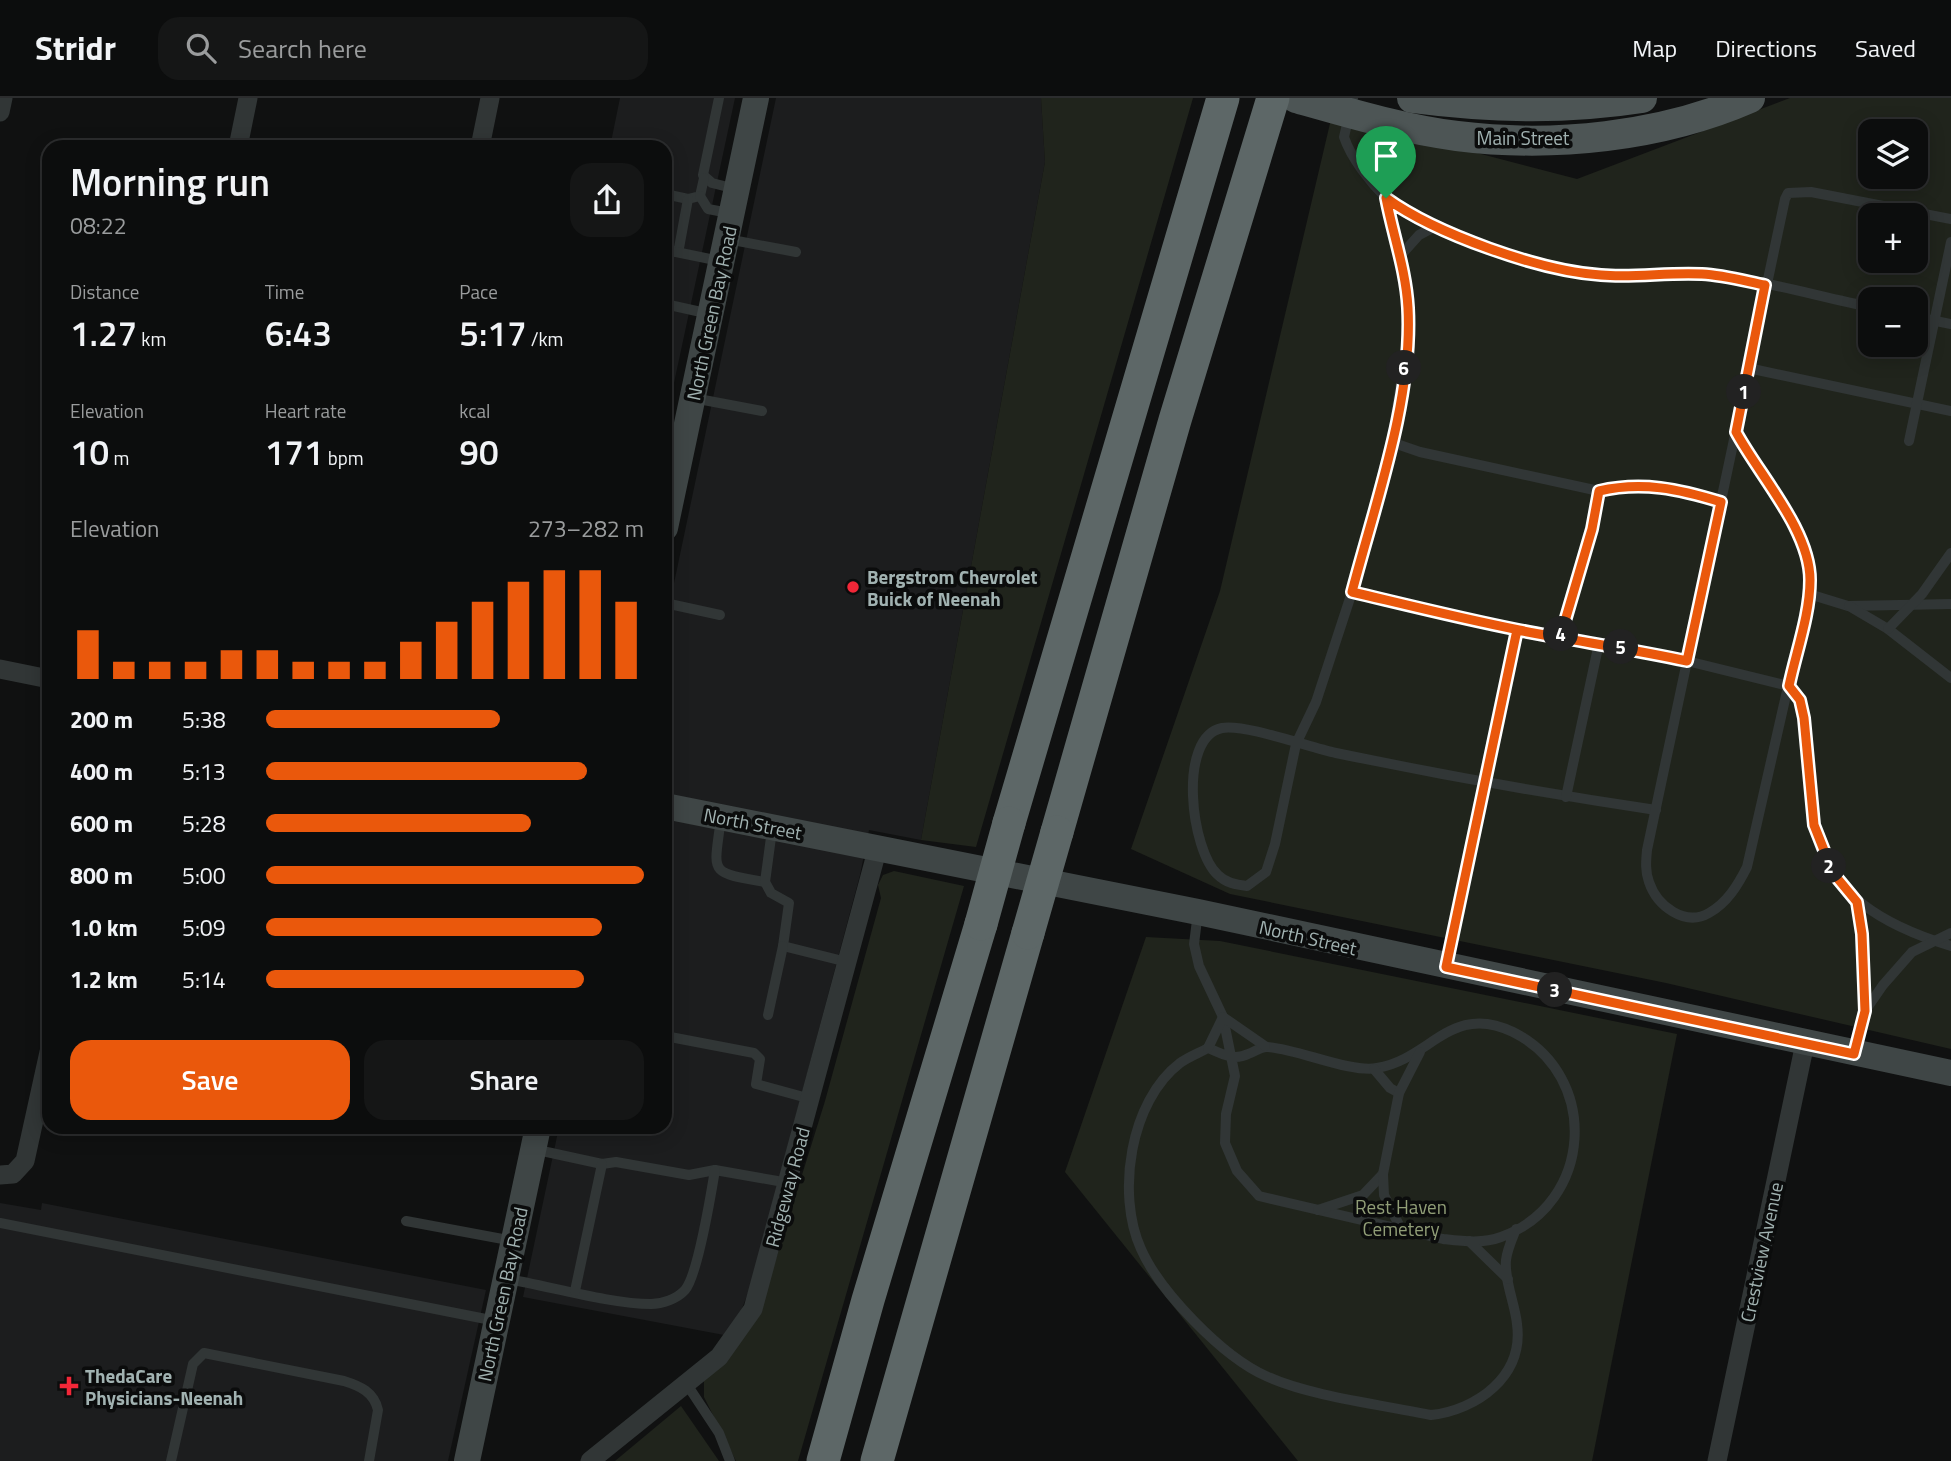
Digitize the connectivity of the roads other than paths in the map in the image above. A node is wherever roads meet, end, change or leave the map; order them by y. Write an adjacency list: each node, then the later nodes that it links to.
1 (3, 98): 13 (street)
2 (248, 98): 15 (street)
3 (490, 98): 16 (street)
4 (719, 98): 17 (lane)
5 (756, 98): 23 (street, North Green Bay Road)
6 (1273, 98): 14 (highway)
7 (1295, 98): 11 (main road, Main Street); 14 (highway)
8 (1412, 98): 9 (main road, Main Street)
9 (1642, 98)
10 (1750, 98): 11 (main road, Main Street)
11 (1351, 105): 20 (lane)
12 (1219, 110): 120 (highway, bridge)
13 (0, 113)
14 (1271, 137): 121 (highway, bridge)
15 (239, 140)
16 (481, 140)
17 (704, 178): 19 (lane); 23 (lane)
18 (672, 196): 21 (lane)
19 (700, 196): 21 (lane); 23 (lane)
20 (1386, 198): 24 (lane); 29 (lane)
21 (688, 199): 26 (lane)
22 (1951, 219): 30 (lane)
23 (729, 226): 27 (lane); 28 (lane); 33 (street, North Green Bay Road)
24 (1436, 226): 29 (lane); 30 (lane)
25 (1951, 242): 35 (lane)
26 (672, 249)
27 (672, 252)
28 (796, 252)
29 (1401, 255): 44 (lane)
30 (1765, 285): 31 (lane); 37 (lane)
31 (1858, 304)
32 (672, 306): 33 (lane)
33 (711, 314): 38 (street, North Green Bay Road)
34 (1928, 319): 35 (lane)
35 (1934, 320): 36 (lane); 39 (lane)
36 (1951, 324)
37 (1748, 368): 39 (lane); 42 (lane)
38 (693, 398): 40 (lane); 46 (street, North Green Bay Road)
39 (1917, 404): 41 (lane); 43 (lane)
40 (762, 411)
41 (1951, 411)
42 (1736, 432): 47 (lane); 50 (lane)
43 (1909, 440)
44 (1391, 442): 45 (lane); 49 (lane)
45 (1599, 491): 47 (lane); 58 (lane)
46 (672, 496)
47 (1721, 502): 60 (lane)
48 (1951, 553): 53 (lane)
49 (1352, 592): 57 (lane); 65 (lane)
50 (1809, 594): 54 (lane); 64 (lane)
51 (1951, 604): 53 (lane)
52 (672, 605): 55 (lane)
53 (1910, 605): 54 (lane); 56 (lane)
54 (1848, 606): 56 (lane)
55 (720, 615)
56 (1888, 629): 63 (lane)
57 (1517, 630): 58 (lane); 66 (lane)
58 (1560, 638): 59 (lane)
59 (1599, 643): 60 (lane); 67 (lane)
60 (1687, 661): 64 (lane); 69 (lane)
61 (0, 669): 62 (street)
62 (42, 678)
63 (1951, 678)
64 (1789, 686): 69 (lane); 74 (lane)
65 (1296, 744): 65 (lane); 66 (lane)
66 (1486, 783): 67 (lane); 81 (lane)
67 (1566, 797): 69 (lane)
68 (672, 807): 70 (street, North Street)
69 (1656, 810)
70 (722, 817): 71 (street, North Street); 73 (lane)
71 (773, 827): 72 (street, North Street); 73 (lane)
72 (878, 847): 75 (street, North Street); 80 (street, Ridgeway Road)
73 (765, 882): 78 (lane)
74 (1857, 902): 77 (lane); 82 (lane)
75 (1198, 912): 81 (street, North Street); 84 (lane)
76 (1951, 933): 77 (lane)
77 (1935, 941): 79 (lane); 82 (lane)
78 (783, 946): 80 (lane); 83 (lane)
79 (1951, 946)
80 (847, 962): 96 (street, Ridgeway Road)
81 (1446, 967): 86 (street, North Street)
82 (1865, 1011): 90 (lane)
83 (768, 1015)
84 (1223, 1017): 87 (lane); 88 (lane); 91 (lane)
85 (672, 1037): 96 (lane)
86 (1805, 1043): 90 (street, North Street); 122 (street, Crestview Avenue)
87 (1265, 1046): 91 (lane); 92 (lane)
88 (1208, 1048): 91 (lane); 111 (lane)
89 (1420, 1051): 92 (lane); 95 (lane); 107 (lane)
90 (1854, 1054): 93 (street, North Street)
91 (1232, 1058): 103 (lane)
92 (1374, 1069): 95 (lane)
93 (1951, 1073)
94 (42, 1084): 101 (street)
95 (1399, 1093): 100 (lane)
96 (810, 1100): 102 (street, Ridgeway Road)
97 (535, 1138): 98 (lane); 108 (street, North Green Bay Road)
98 (602, 1164): 99 (lane); 112 (lane)
99 (715, 1170): 102 (lane); 112 (lane)
100 (1383, 1174): 103 (lane); 106 (lane)
101 (0, 1175)
102 (789, 1182): 114 (street, Ridgeway Road)
103 (1316, 1211): 106 (lane)
104 (406, 1221): 108 (lane)
105 (0, 1223): 113 (lane)
106 (1401, 1229): 109 (lane)
107 (1516, 1229): 109 (lane); 111 (lane)
108 (513, 1241): 110 (street, North Green Bay Road)
109 (1469, 1241): 111 (lane)
110 (506, 1278): 112 (lane); 113 (street, North Green Bay Road)
111 (1508, 1279)
112 (575, 1291)
113 (497, 1321): 117 (street, North Green Bay Road)
114 (685, 1382): 118 (street, Ridgeway Road); 119 (lane)
115 (171, 1461): 116 (lane)
116 (369, 1461)
117 (467, 1461)
118 (590, 1461)
119 (730, 1461)
120 (823, 1461)
121 (877, 1461)
122 (1717, 1461)

